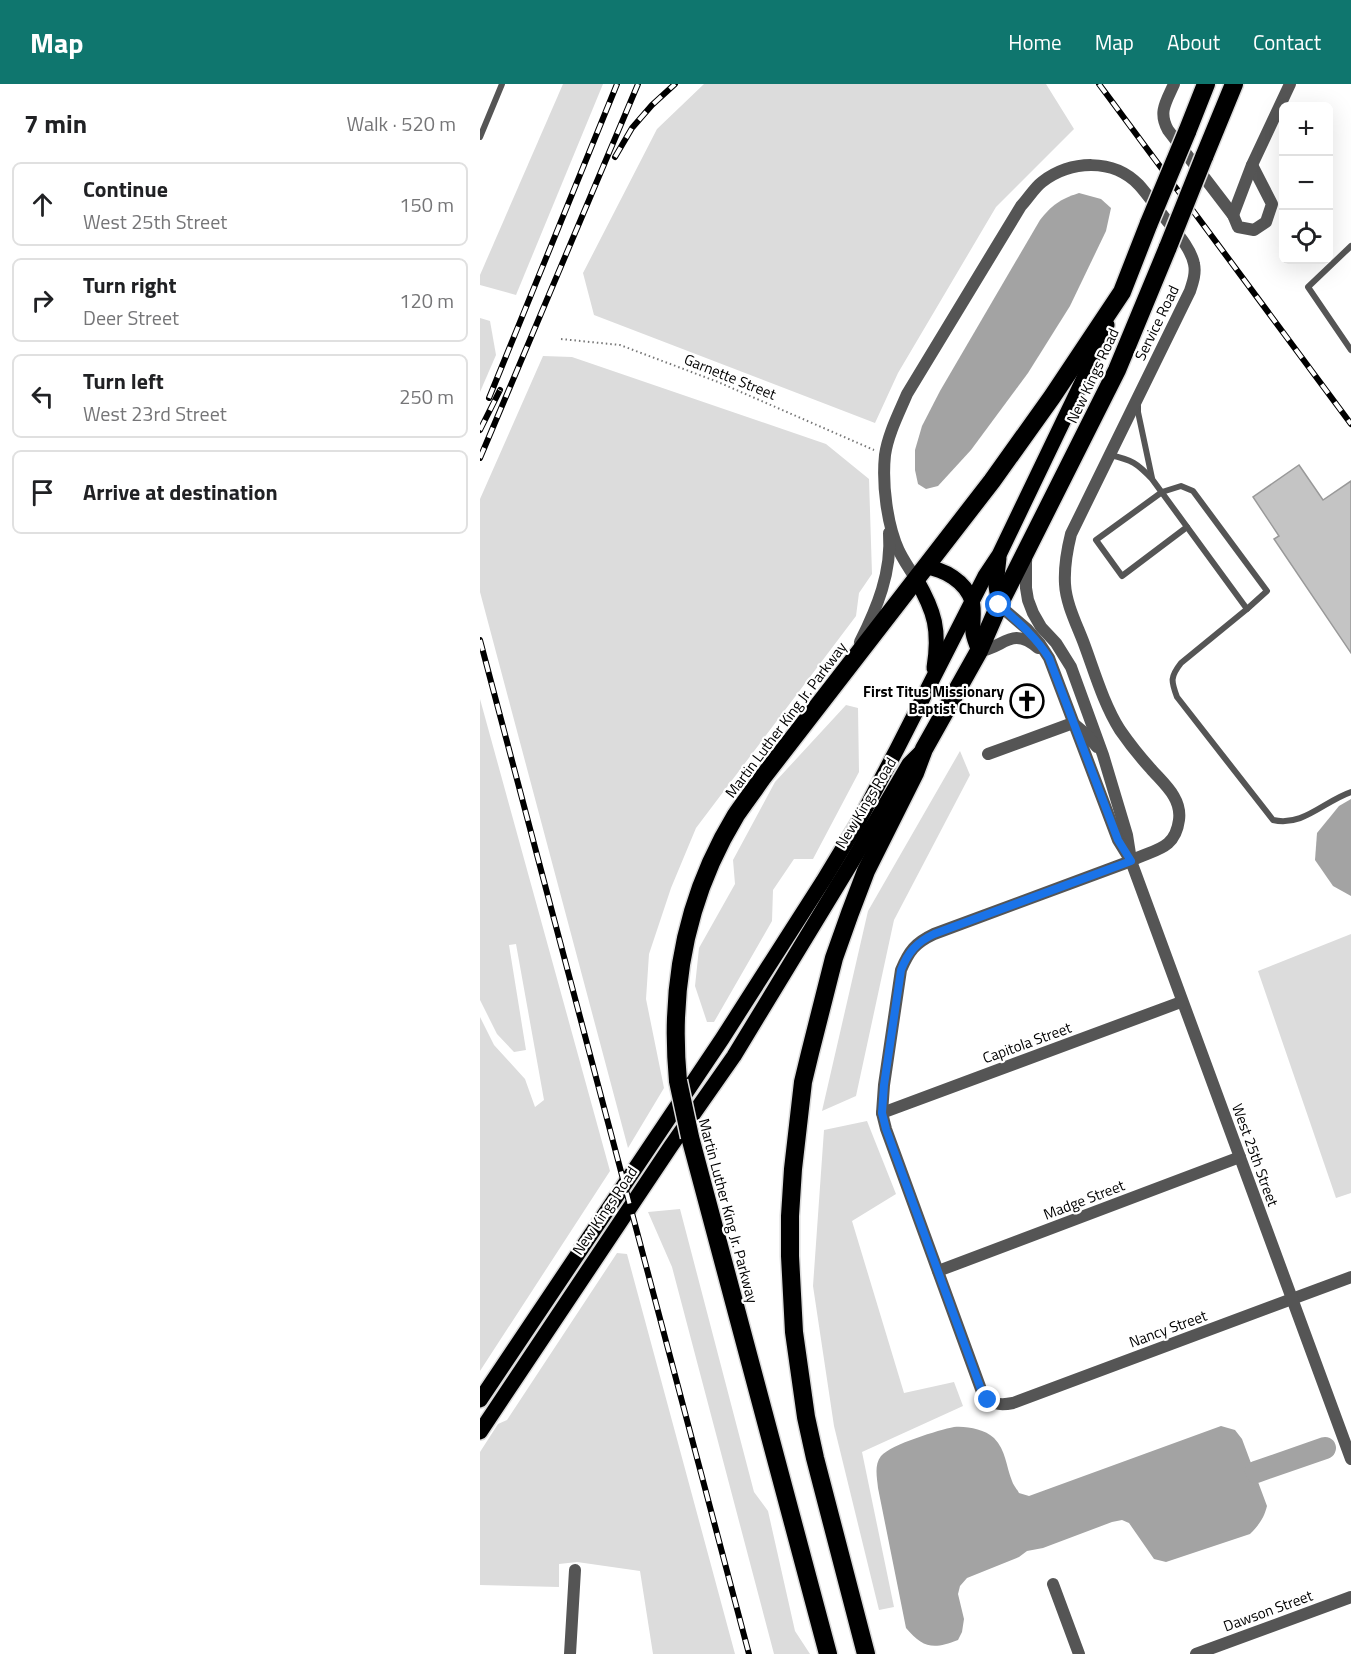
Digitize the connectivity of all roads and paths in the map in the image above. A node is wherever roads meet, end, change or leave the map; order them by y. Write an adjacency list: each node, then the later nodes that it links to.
1 (502, 84): 6 (lane)
2 (1173, 84): 8 (street)
3 (1206, 84): 10 (highway, New Kings Road, bridge)
4 (1234, 84): 20 (highway, New Kings Road, bridge)
5 (1290, 84): 7 (street)
6 (480, 136)
7 (1252, 165): 8 (street); 8 (street)
8 (1233, 215)
9 (1351, 246): 12 (lane)
10 (1122, 292): 21 (main road, New Kings Road); 22 (highway, Martin Luther King Jr. Parkway)
11 (561, 339): 14 (path, Garnette Street)
12 (1351, 350)
13 (1138, 397): 14 (street, Service Road); 15 (street, Service Road); 16 (lane)
14 (885, 454): 18 (street, Service Road)
15 (1109, 454): 16 (lane); 35 (street, Service Road)
16 (1152, 479): 17 (lane)
17 (1162, 492): 19 (lane); 19 (lane); 25 (lane)
18 (888, 511): 22 (street, Service Road); 28 (street)
19 (1187, 527): 25 (lane)
20 (1026, 552): 24 (highway, New Kings Road); 33 (street, West 25th Street)
21 (999, 555): 23 (main road, New Kings Road); 24 (main road)
22 (921, 573): 23 (main road); 28 (highway, Martin Luther King Jr. Parkway); 29 (main road)
23 (972, 601): 26 (main road); 29 (main road, New Kings Road)
24 (999, 605): 26 (highway, New Kings Road); 27 (street, West 25th Street)
25 (1247, 609): 34 (lane)
26 (979, 651): 27 (street); 31 (highway, New Kings Road)
27 (1049, 658): 30 (street, West 25th Street)
28 (844, 671): 52 (highway, Martin Luther King Jr. Parkway, bridge)
29 (932, 680): 36 (main road, New Kings Road)
30 (1073, 723): 32 (street); 33 (street); 35 (street, West 25th Street)
31 (924, 749): 36 (main road, New Kings Road); 53 (highway)
32 (988, 754)
33 (1103, 755): 35 (street, West 25th Street)
34 (1351, 792)
35 (1131, 861): 37 (street, West 25th Street); 38 (street, Service Road)
36 (789, 951): 40 (main road, New Kings Road); 41 (main road, New Kings Road)
37 (1181, 1002): 38 (street, Capitola Street); 39 (street, West 25th Street)
38 (882, 1113): 42 (street)
39 (1240, 1157): 42 (street, Madge Street); 44 (street, West 25th Street)
40 (575, 1258): 41 (street); 45 (main road, New Kings Road)
41 (595, 1260): 46 (main road, New Kings Road)
42 (938, 1271): 44 (street, Nancy Street)
43 (1351, 1277): 44 (street, Nancy Street)
44 (1292, 1299): 47 (street, West 25th Street)
45 (480, 1400)
46 (480, 1432)
47 (1351, 1460)
48 (575, 1570): 51 (street)
49 (1053, 1584): 54 (street)
50 (1351, 1597): 55 (street, Dawson Street)
51 (570, 1654)
52 (828, 1654)
53 (866, 1654)
54 (1079, 1654)
55 (1196, 1654)

